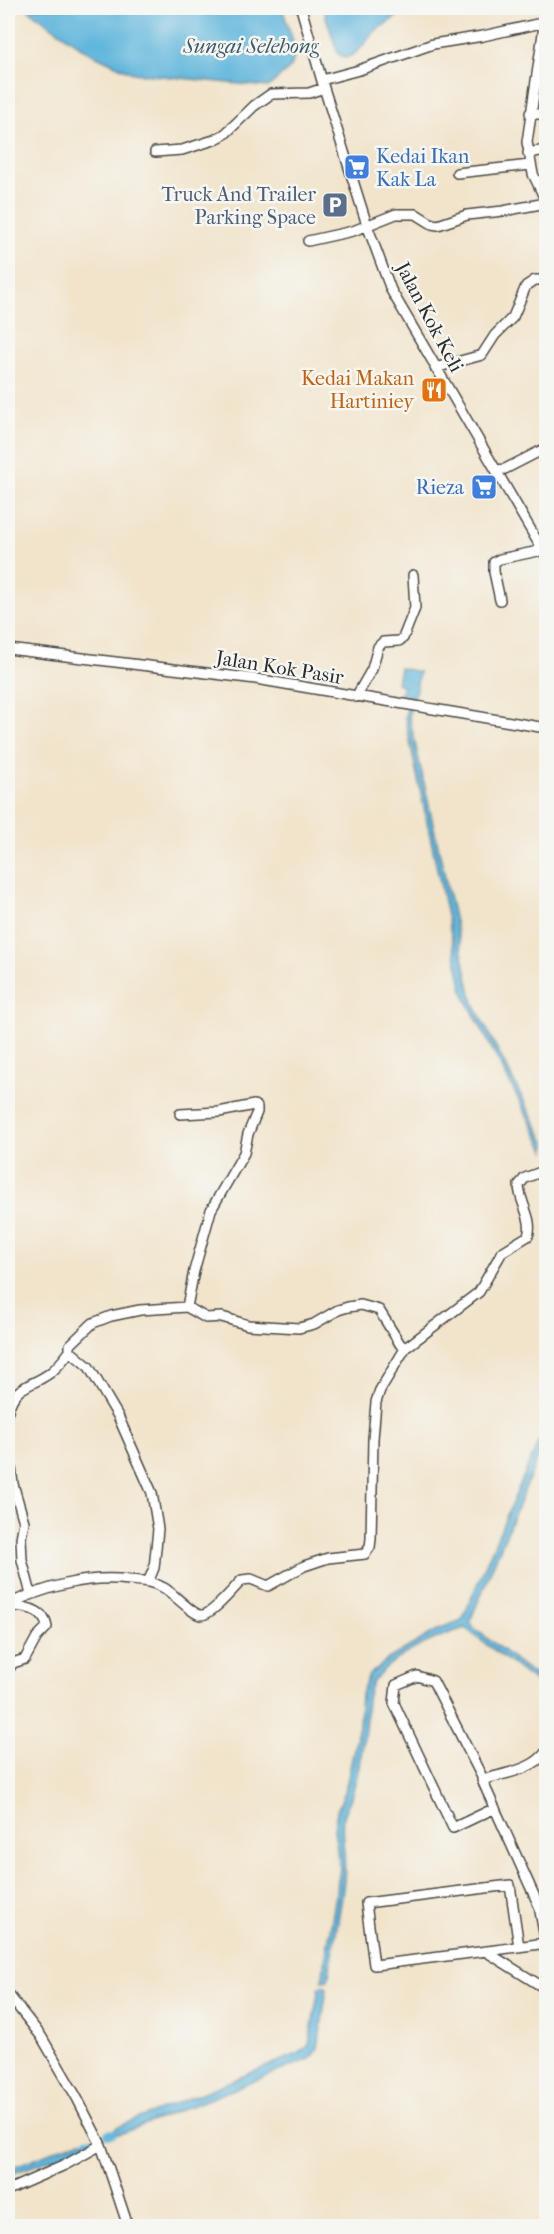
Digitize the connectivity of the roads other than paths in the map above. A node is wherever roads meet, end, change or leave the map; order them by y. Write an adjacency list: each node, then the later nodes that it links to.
1 (301, 8): 3 (street, Jalan Kok Keli)
2 (546, 19): 3 (street); 4 (street)
3 (323, 84): 7 (street); 12 (street, Jalan Kok Keli)
4 (530, 113): 5 (street); 8 (street)
5 (546, 115)
6 (546, 150): 8 (street)
7 (155, 152)
8 (528, 153): 9 (street)
9 (530, 165): 10 (street); 11 (street)
10 (456, 173)
11 (546, 202): 12 (street)
12 (367, 225): 13 (street); 15 (street, Jalan Kok Keli)
13 (308, 241)
14 (546, 280): 15 (street)
15 (435, 368): 17 (street, Jalan Kok Keli)
16 (546, 448): 17 (street)
17 (497, 470): 18 (street, Jalan Kok Keli)
18 (545, 553): 20 (street)
19 (413, 576): 22 (street)
20 (500, 600)
21 (8, 649): 22 (street, Jalan Kok Pasir)
22 (356, 697): 23 (street, Jalan Kok Pasir)
23 (546, 728)
24 (180, 1113): 26 (street)
25 (546, 1170): 27 (street)
26 (187, 1307): 27 (street); 28 (street)
27 (406, 1347): 31 (street)
28 (69, 1351): 29 (street); 31 (street)
29 (8, 1411)
30 (8, 1444): 32 (street)
31 (149, 1580): 32 (street)
32 (31, 1594): 33 (street)
33 (8, 1605): 34 (street)
34 (8, 1670)
35 (546, 1752): 36 (street)
36 (483, 1779): 37 (street); 37 (street)
37 (495, 1808): 38 (street)
38 (546, 1944): 39 (street)
39 (519, 1947): 40 (street); 40 (street)
40 (485, 1952): 41 (street)
41 (546, 1989)
42 (8, 1994): 43 (street)
43 (101, 2145): 44 (street); 45 (street)
44 (8, 2190)
45 (128, 2226)

